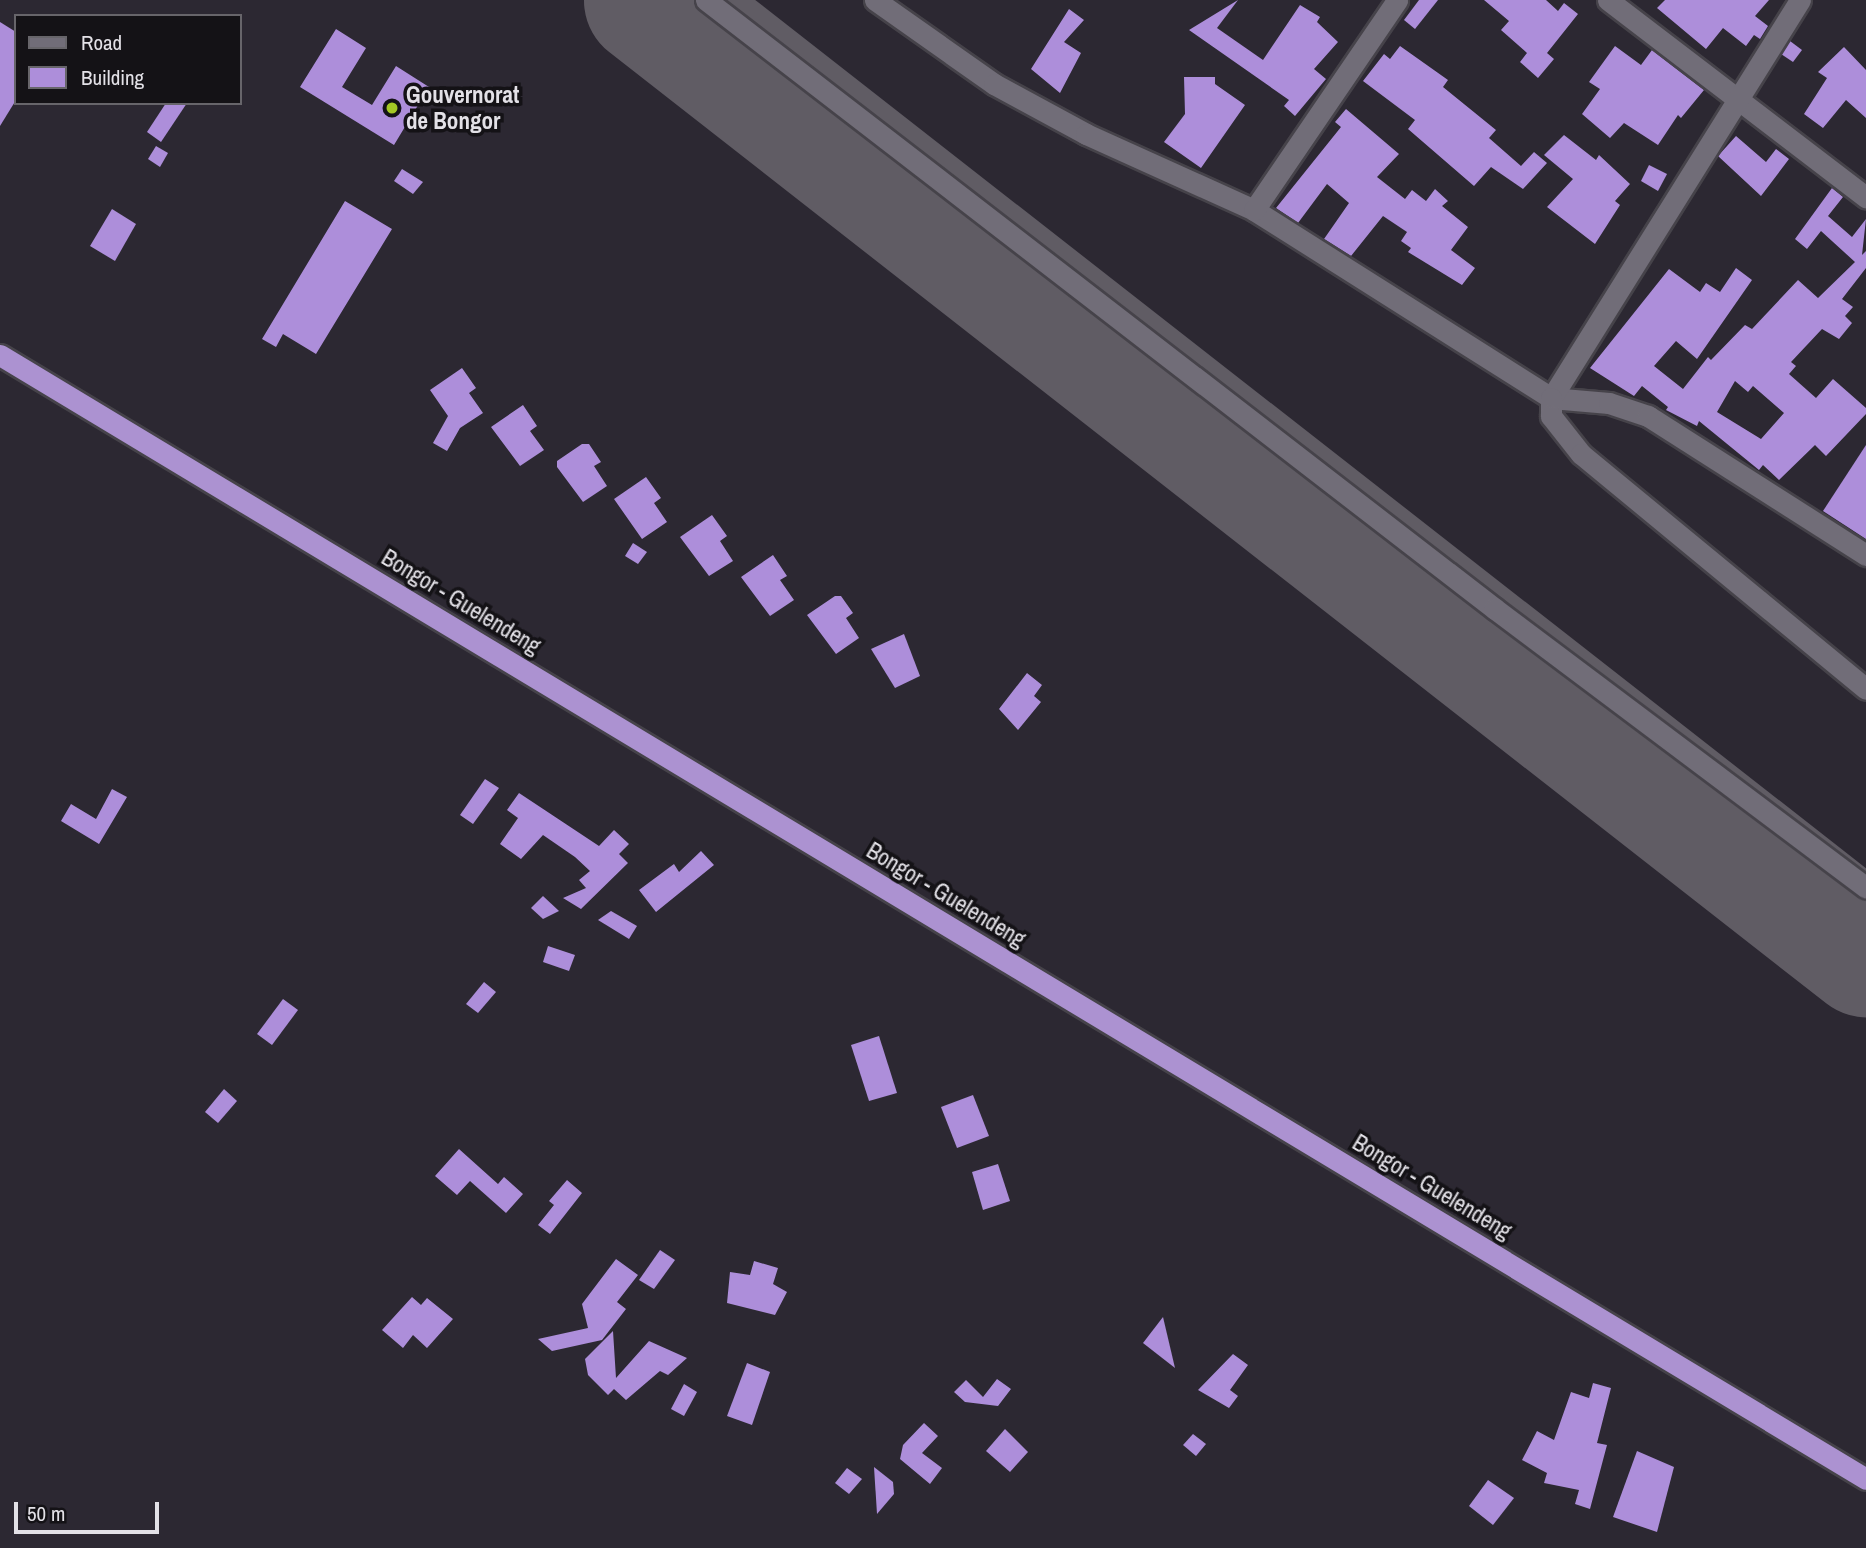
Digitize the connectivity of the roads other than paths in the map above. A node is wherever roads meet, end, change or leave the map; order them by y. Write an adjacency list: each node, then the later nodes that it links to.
1 (706, 0): 13 (street)
2 (875, 0): 8 (street)
3 (1396, 0): 8 (street)
4 (1608, 0): 6 (street)
5 (1800, 0): 6 (street)
6 (1736, 100): 7 (street); 10 (street)
7 (1866, 197)
8 (1254, 210): 10 (street)
9 (0, 355): 14 (highway, Bongor - Guelendeng)
10 (1551, 398): 11 (street); 12 (street)
11 (1866, 555)
12 (1866, 689)
13 (1866, 888)
14 (1866, 1479)

